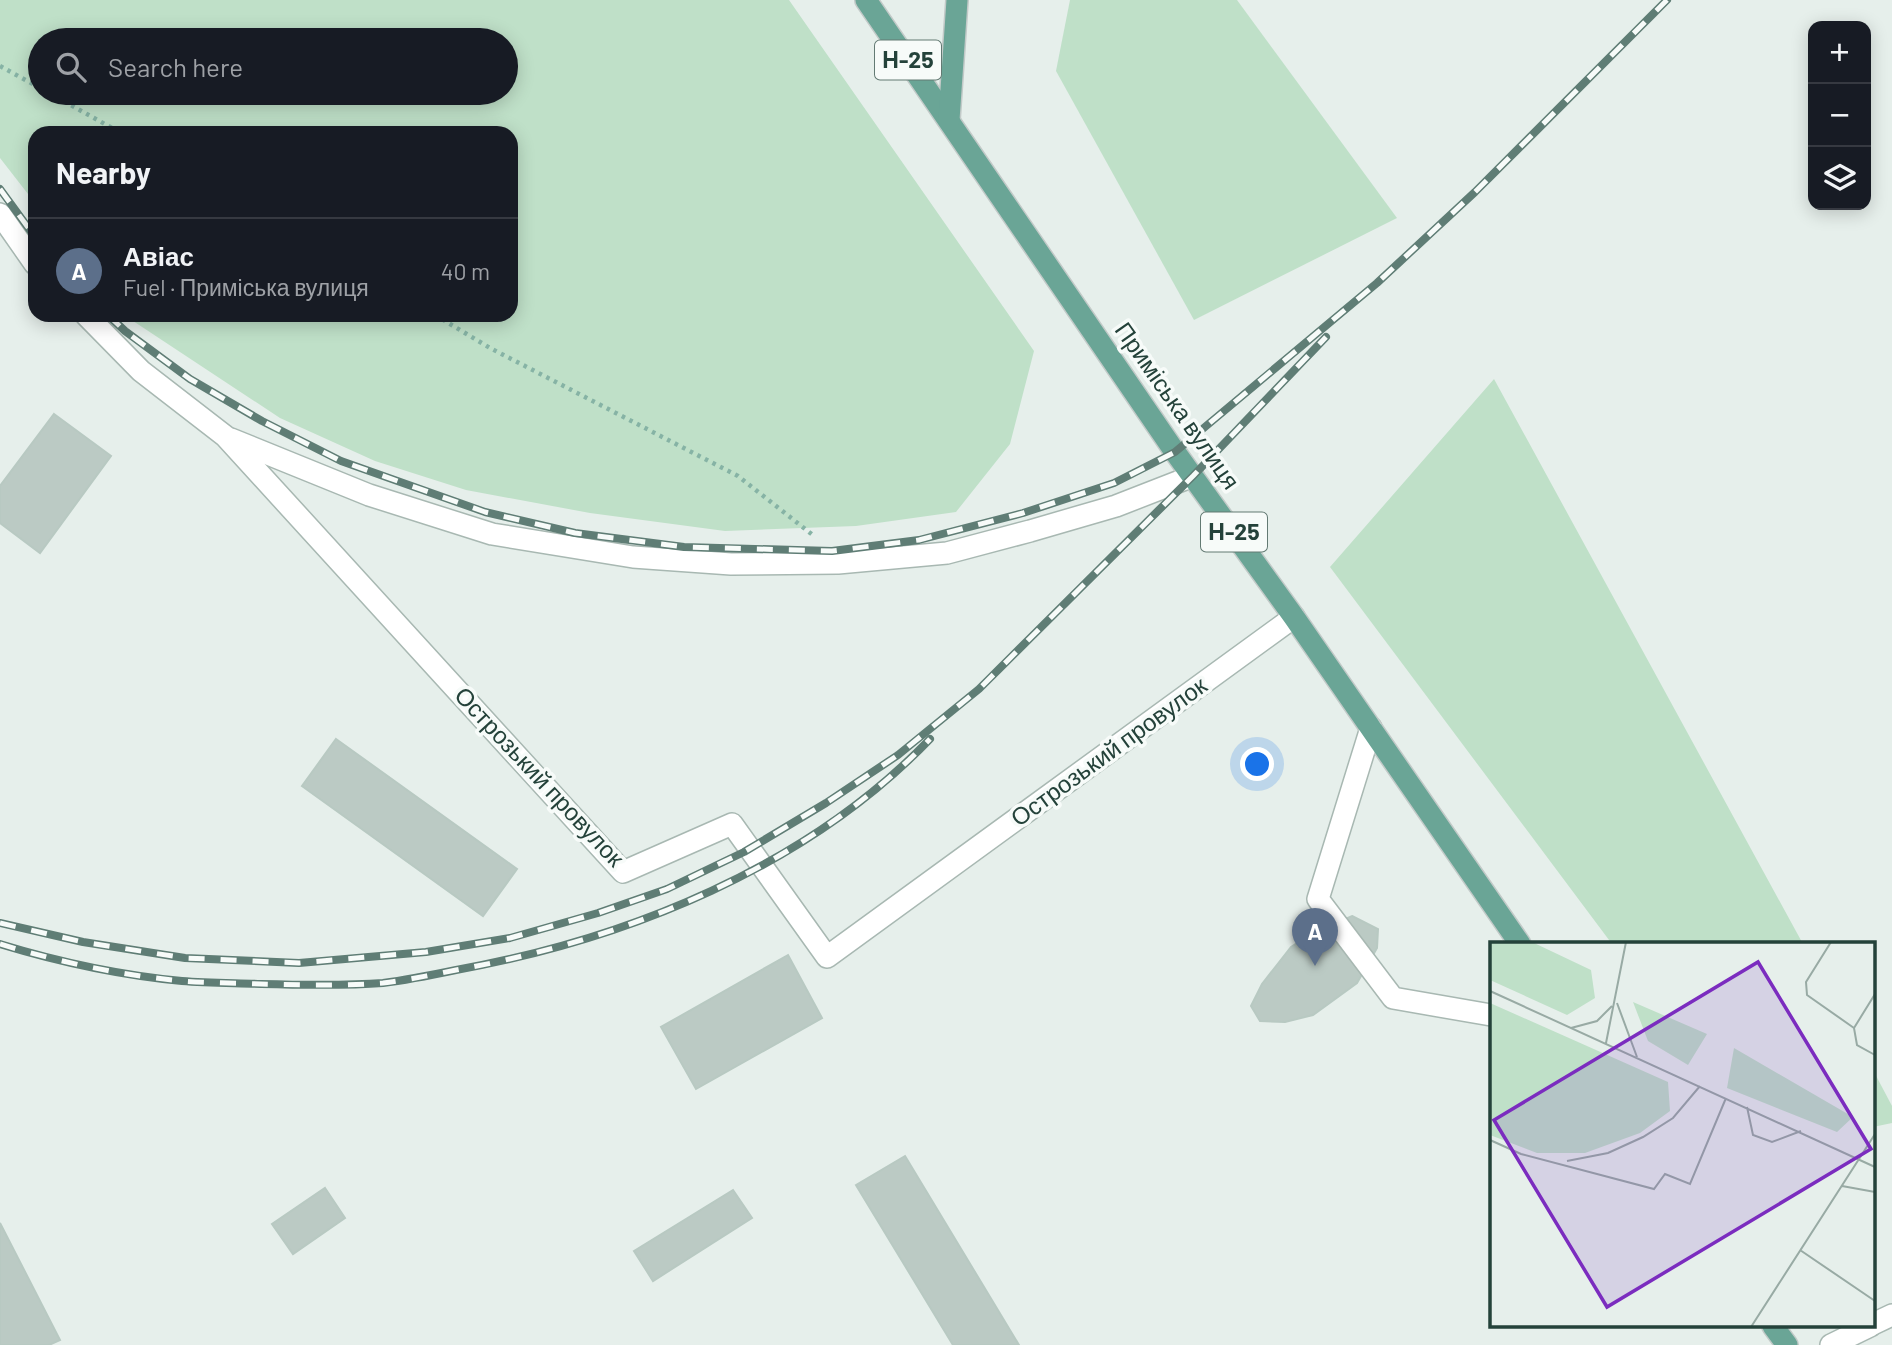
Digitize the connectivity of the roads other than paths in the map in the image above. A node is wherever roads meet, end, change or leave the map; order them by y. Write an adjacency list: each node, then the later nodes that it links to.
1 (866, 0): 3 (main road, Приміська вулиця / Н-25)
2 (957, 0): 3 (main road)
3 (949, 120): 8 (main road, Приміська вулиця / Н-25)
4 (0, 214): 5 (street)
5 (28, 254)
6 (93, 322): 7 (street, Острозький провулок)
7 (225, 436): 8 (street); 9 (street, Острозький провулок)
8 (1193, 476): 9 (main road, Приміська вулиця / Н-25)
9 (1294, 617): 10 (main road, Приміська вулиця / Н-25)
10 (1371, 728): 11 (main road, Приміська вулиця / Н-25); 12 (street)
11 (1519, 942)
12 (1490, 1015)
13 (1892, 1315): 14 (street)
14 (1874, 1324)
15 (1774, 1328): 17 (main road)
16 (1865, 1328): 18 (street)
17 (1787, 1345)
18 (1831, 1345)

